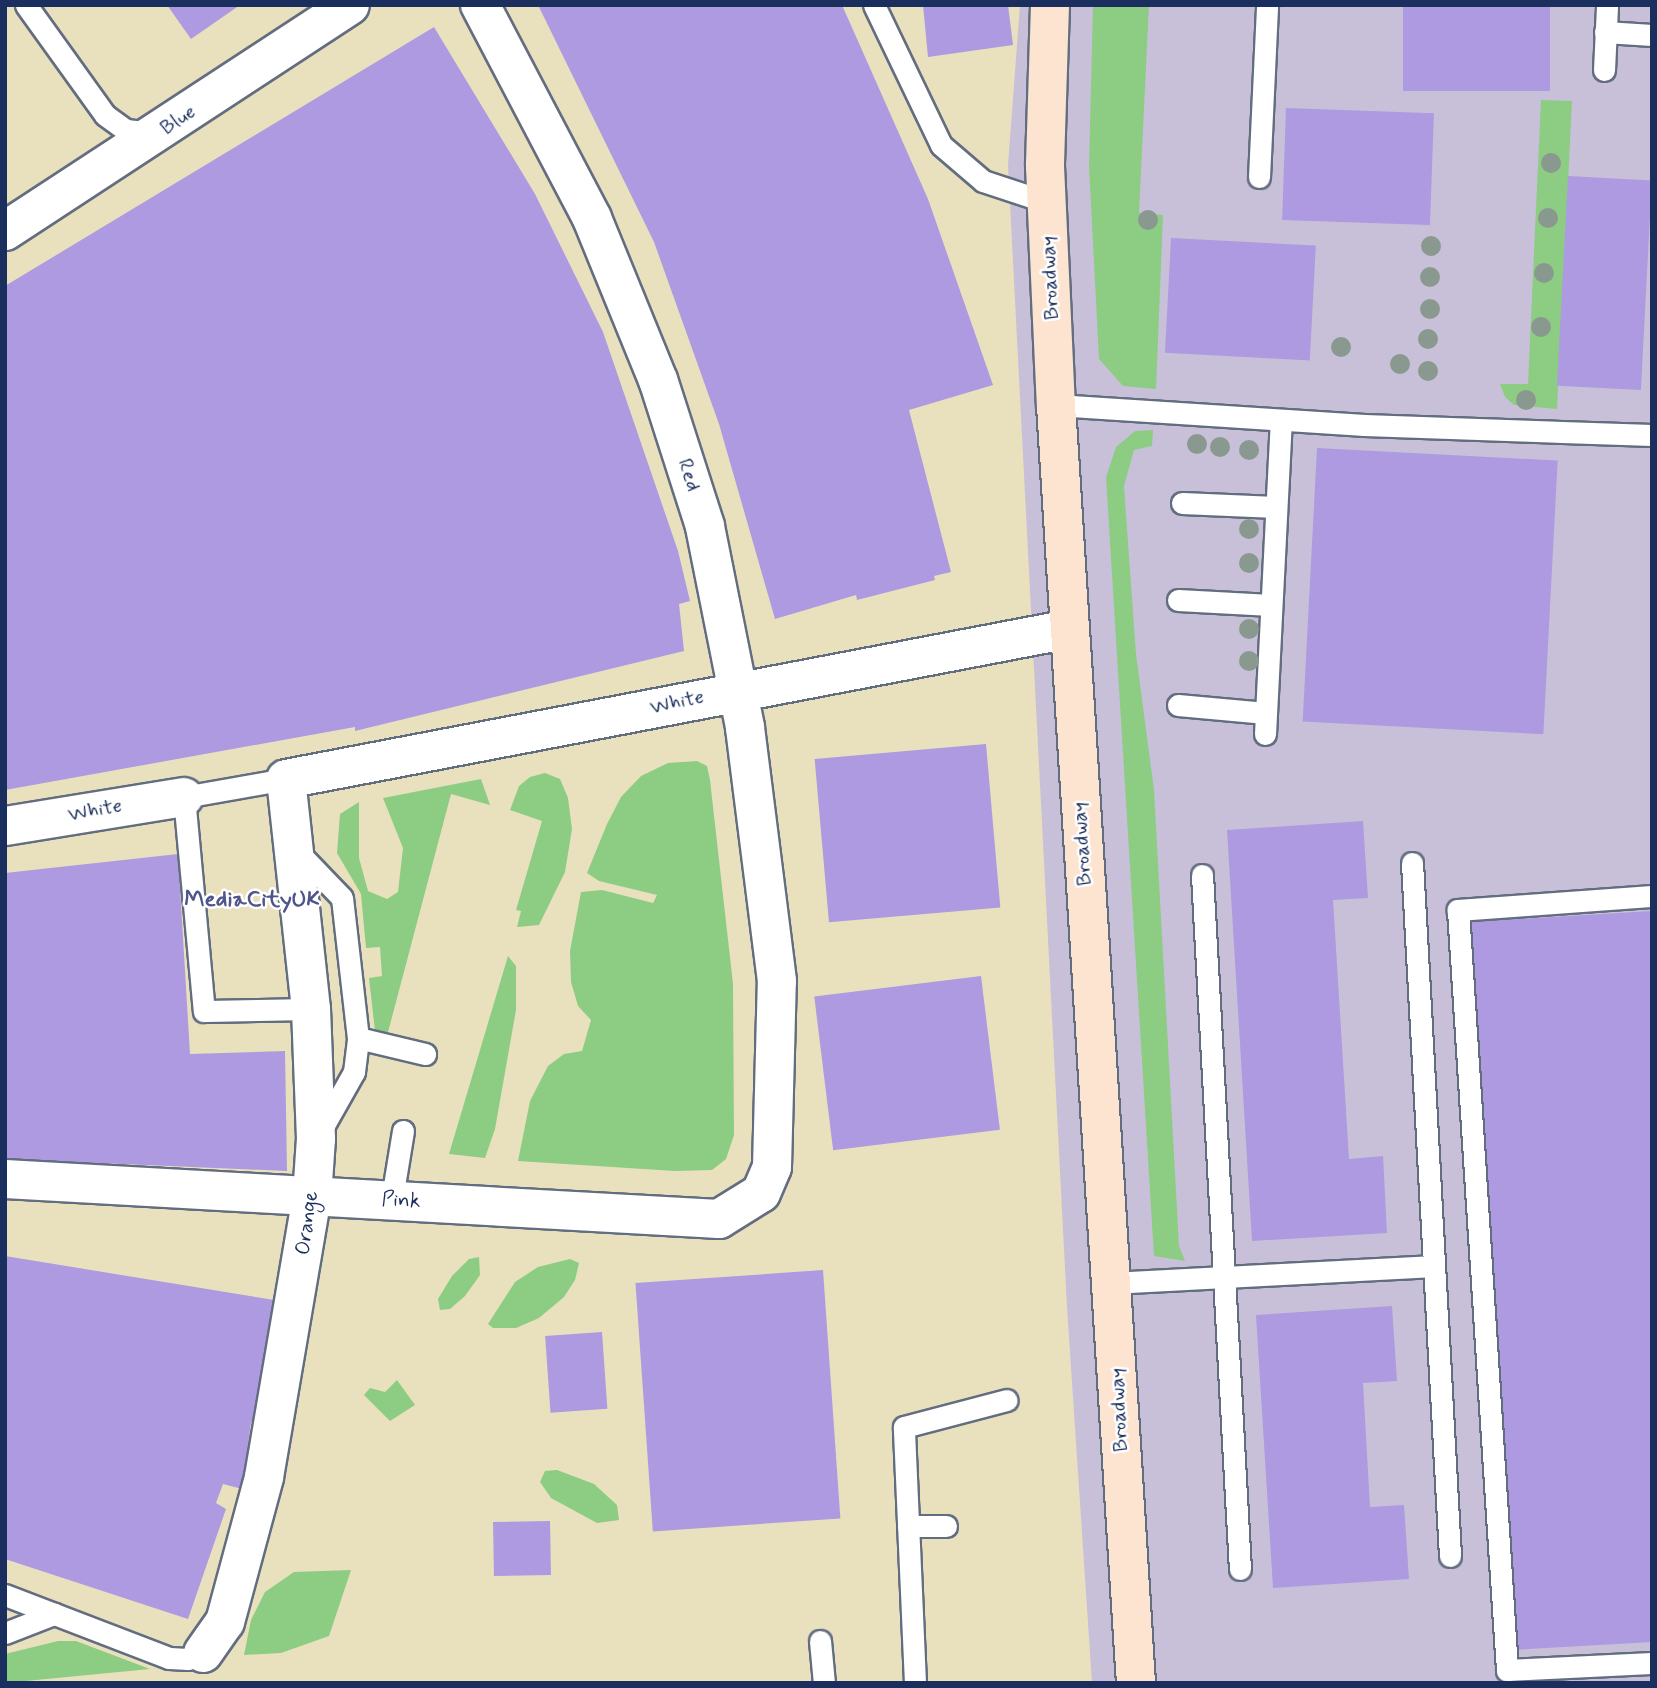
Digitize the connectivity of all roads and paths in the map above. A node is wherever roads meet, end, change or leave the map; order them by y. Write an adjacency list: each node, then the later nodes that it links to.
1 (26, 5): 11 (lane)
2 (350, 5): 11 (street, Blue)
3 (480, 5): 23 (street, Red)
4 (874, 5): 13 (lane)
5 (1050, 5): 13 (street, Broadway)
6 (1267, 5): 12 (lane)
7 (1606, 6): 8 (lane)
8 (1605, 32): 9 (lane); 10 (lane)
9 (1652, 35)
10 (1604, 69)
11 (159, 133): 14 (street, Blue)
12 (1259, 177)
13 (1047, 202): 15 (street, Broadway)
14 (5, 231)
15 (1056, 405): 16 (lane); 22 (street, Broadway)
16 (1281, 420): 17 (lane); 19 (lane)
17 (1652, 435)
18 (1182, 503): 19 (lane)
19 (1276, 507): 21 (lane)
20 (1178, 600): 21 (lane)
21 (1272, 605): 24 (lane)
22 (1069, 629): 23 (street, White); 43 (street, Broadway)
23 (739, 689): 25 (street, White); 37 (street, Red)
24 (1178, 705)
25 (286, 779): 26 (lane); 28 (street, Orange)
26 (184, 797): 27 (street, White); 32 (lane)
27 (5, 826)
28 (295, 848): 32 (street, Orange); 33 (lane)
29 (1412, 863): 41 (lane)
30 (1202, 875): 42 (lane)
31 (1652, 896): 54 (lane)
32 (311, 1009): 36 (street, Orange)
33 (358, 1038): 34 (lane); 36 (lane)
34 (425, 1054)
35 (403, 1131): 40 (lane)
36 (316, 1139): 39 (street, Orange)
37 (772, 1167): 40 (street, Pink)
38 (5, 1179): 39 (street, Pink)
39 (312, 1197): 40 (street, Pink); 53 (street, Orange)
40 (392, 1198)
41 (1434, 1266): 42 (lane); 47 (lane)
42 (1224, 1278): 43 (lane); 48 (lane)
43 (1111, 1283): 57 (street, Broadway)
44 (1007, 1400): 46 (lane)
45 (946, 1526): 46 (lane)
46 (908, 1527): 56 (lane)
47 (1450, 1556)
48 (1240, 1569)
49 (5, 1595): 50 (lane)
50 (54, 1614): 51 (lane); 53 (lane)
51 (5, 1633)
52 (820, 1641): 55 (lane)
53 (203, 1653)
54 (1652, 1663)
55 (824, 1683)
56 (915, 1683)
57 (1136, 1683)

